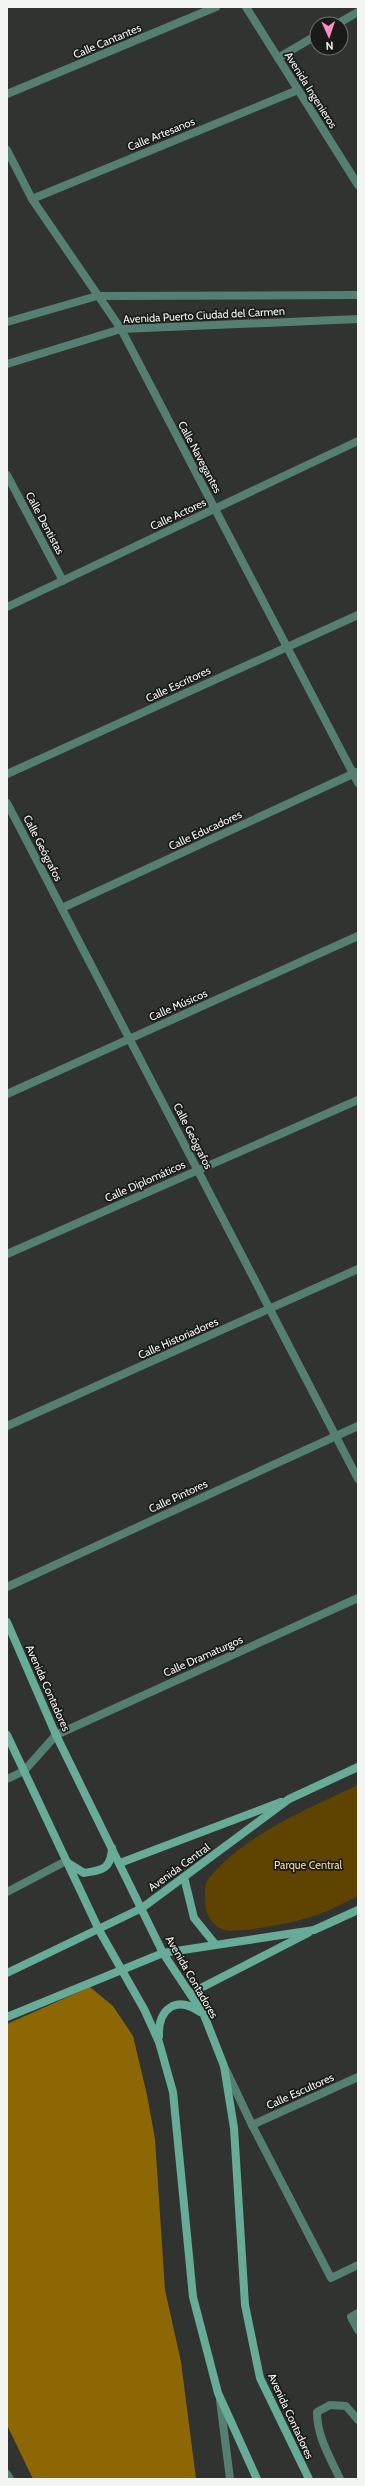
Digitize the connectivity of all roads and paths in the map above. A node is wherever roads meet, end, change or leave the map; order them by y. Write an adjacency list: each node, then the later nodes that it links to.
1 (216, 7): 8 (street, Calle Cantantes)
2 (246, 7): 6 (street, Avenida Ingenieros)
3 (358, 12): 4 (street)
4 (349, 17)
5 (309, 41): 6 (street)
6 (278, 58): 7 (street, Avenida Ingenieros)
7 (298, 90): 10 (street, Avenida Ingenieros); 11 (street, Calle Artesanos)
8 (7, 94)
9 (7, 150): 11 (street, Calle Navegantes)
10 (358, 185)
11 (32, 199): 13 (street, Calle Navegantes)
12 (358, 295): 13 (street, Avenida Puerto Ciudad del Carmen)
13 (97, 296): 15 (street, Avenida Puerto Ciudad del Carmen); 16 (street, Calle Navegantes)
14 (358, 319): 16 (street, Avenida Puerto Ciudad del Carmen)
15 (7, 322)
16 (121, 329): 17 (street, Avenida Puerto Ciudad del Carmen); 20 (street, Calle Navegantes)
17 (7, 364)
18 (358, 441): 20 (street, Calle Actores)
19 (7, 475): 21 (street, Calle Dentistas)
20 (215, 509): 21 (street, Calle Actores); 24 (street, Calle Navegantes)
21 (63, 581): 22 (street, Calle Actores)
22 (7, 607)
23 (358, 615): 24 (street, Calle Escritores)
24 (287, 646): 25 (street, Calle Navegantes); 26 (street, Calle Escritores)
25 (356, 773): 27 (street, Calle Navegantes); 29 (street, Calle Educadores)
26 (7, 774)
27 (358, 783)
28 (7, 803): 29 (street, Calle Geógrafos)
29 (62, 908): 31 (street, Calle Geógrafos)
30 (358, 936): 31 (street, Calle Músicos)
31 (130, 1039): 32 (street, Calle Músicos); 34 (street, Calle Geógrafos)
32 (7, 1094)
33 (358, 1100): 34 (street, Calle Diplomáticos)
34 (198, 1170): 35 (street, Calle Diplomáticos); 37 (street, Calle Geógrafos)
35 (7, 1254)
36 (358, 1269): 37 (street, Calle Historiadores)
37 (270, 1309): 38 (street, Calle Historiadores); 40 (street, Calle Geógrafos)
38 (7, 1426)
39 (358, 1426): 40 (street, Calle Pintores)
40 (336, 1436): 41 (street, Calle Geógrafos); 42 (street, Calle Pintores)
41 (358, 1479)
42 (7, 1587)
43 (358, 1598): 45 (street, Calle Dramaturgos)
44 (7, 1622): 45 (main road, Avenida Contadores)
45 (56, 1735): 48 (street); 51 (main road, Avenida Contadores)
46 (7, 1736): 48 (main road)
47 (358, 1767): 50 (main road, Avenida Central)
48 (24, 1770): 49 (street); 52 (main road)
49 (7, 1779)
50 (289, 1799): 53 (main road); 54 (main road, Avenida Central)
51 (112, 1847): 52 (main road); 53 (main road, Avenida Contadores)
52 (66, 1861): 55 (street); 58 (main road)
53 (120, 1863): 56 (main road, Avenida Contadores)
54 (184, 1877): 56 (main road, Avenida Central); 60 (main road)
55 (7, 1892)
56 (142, 1908): 58 (main road, Avenida Central); 61 (main road, Avenida Contadores)
57 (358, 1910): 59 (main road)
58 (99, 1930): 62 (main road); 63 (main road, Avenida Central)
59 (314, 1930): 60 (main road); 64 (main road)
60 (215, 1944): 61 (main road)
61 (164, 1953): 62 (main road); 64 (main road, Avenida Contadores)
62 (123, 1969): 66 (main road); 67 (main road)
63 (7, 1972)
64 (191, 1993): 65 (main road, Avenida Contadores)
65 (204, 2015): 67 (main road); 68 (main road, Avenida Contadores)
66 (7, 2017)
67 (159, 2042): 74 (main road)
68 (224, 2066): 70 (street); 80 (main road, Avenida Contadores)
69 (358, 2077): 70 (street, Calle Escultores)
70 (252, 2126): 71 (street)
71 (358, 2265)
72 (358, 2313): 73 (street)
73 (358, 2330)
74 (220, 2397): 78 (street); 79 (main road)
75 (358, 2420): 81 (street)
76 (7, 2474): 77 (street)
77 (10, 2479)
78 (230, 2479)
79 (258, 2479)
80 (309, 2479)
81 (340, 2479)

